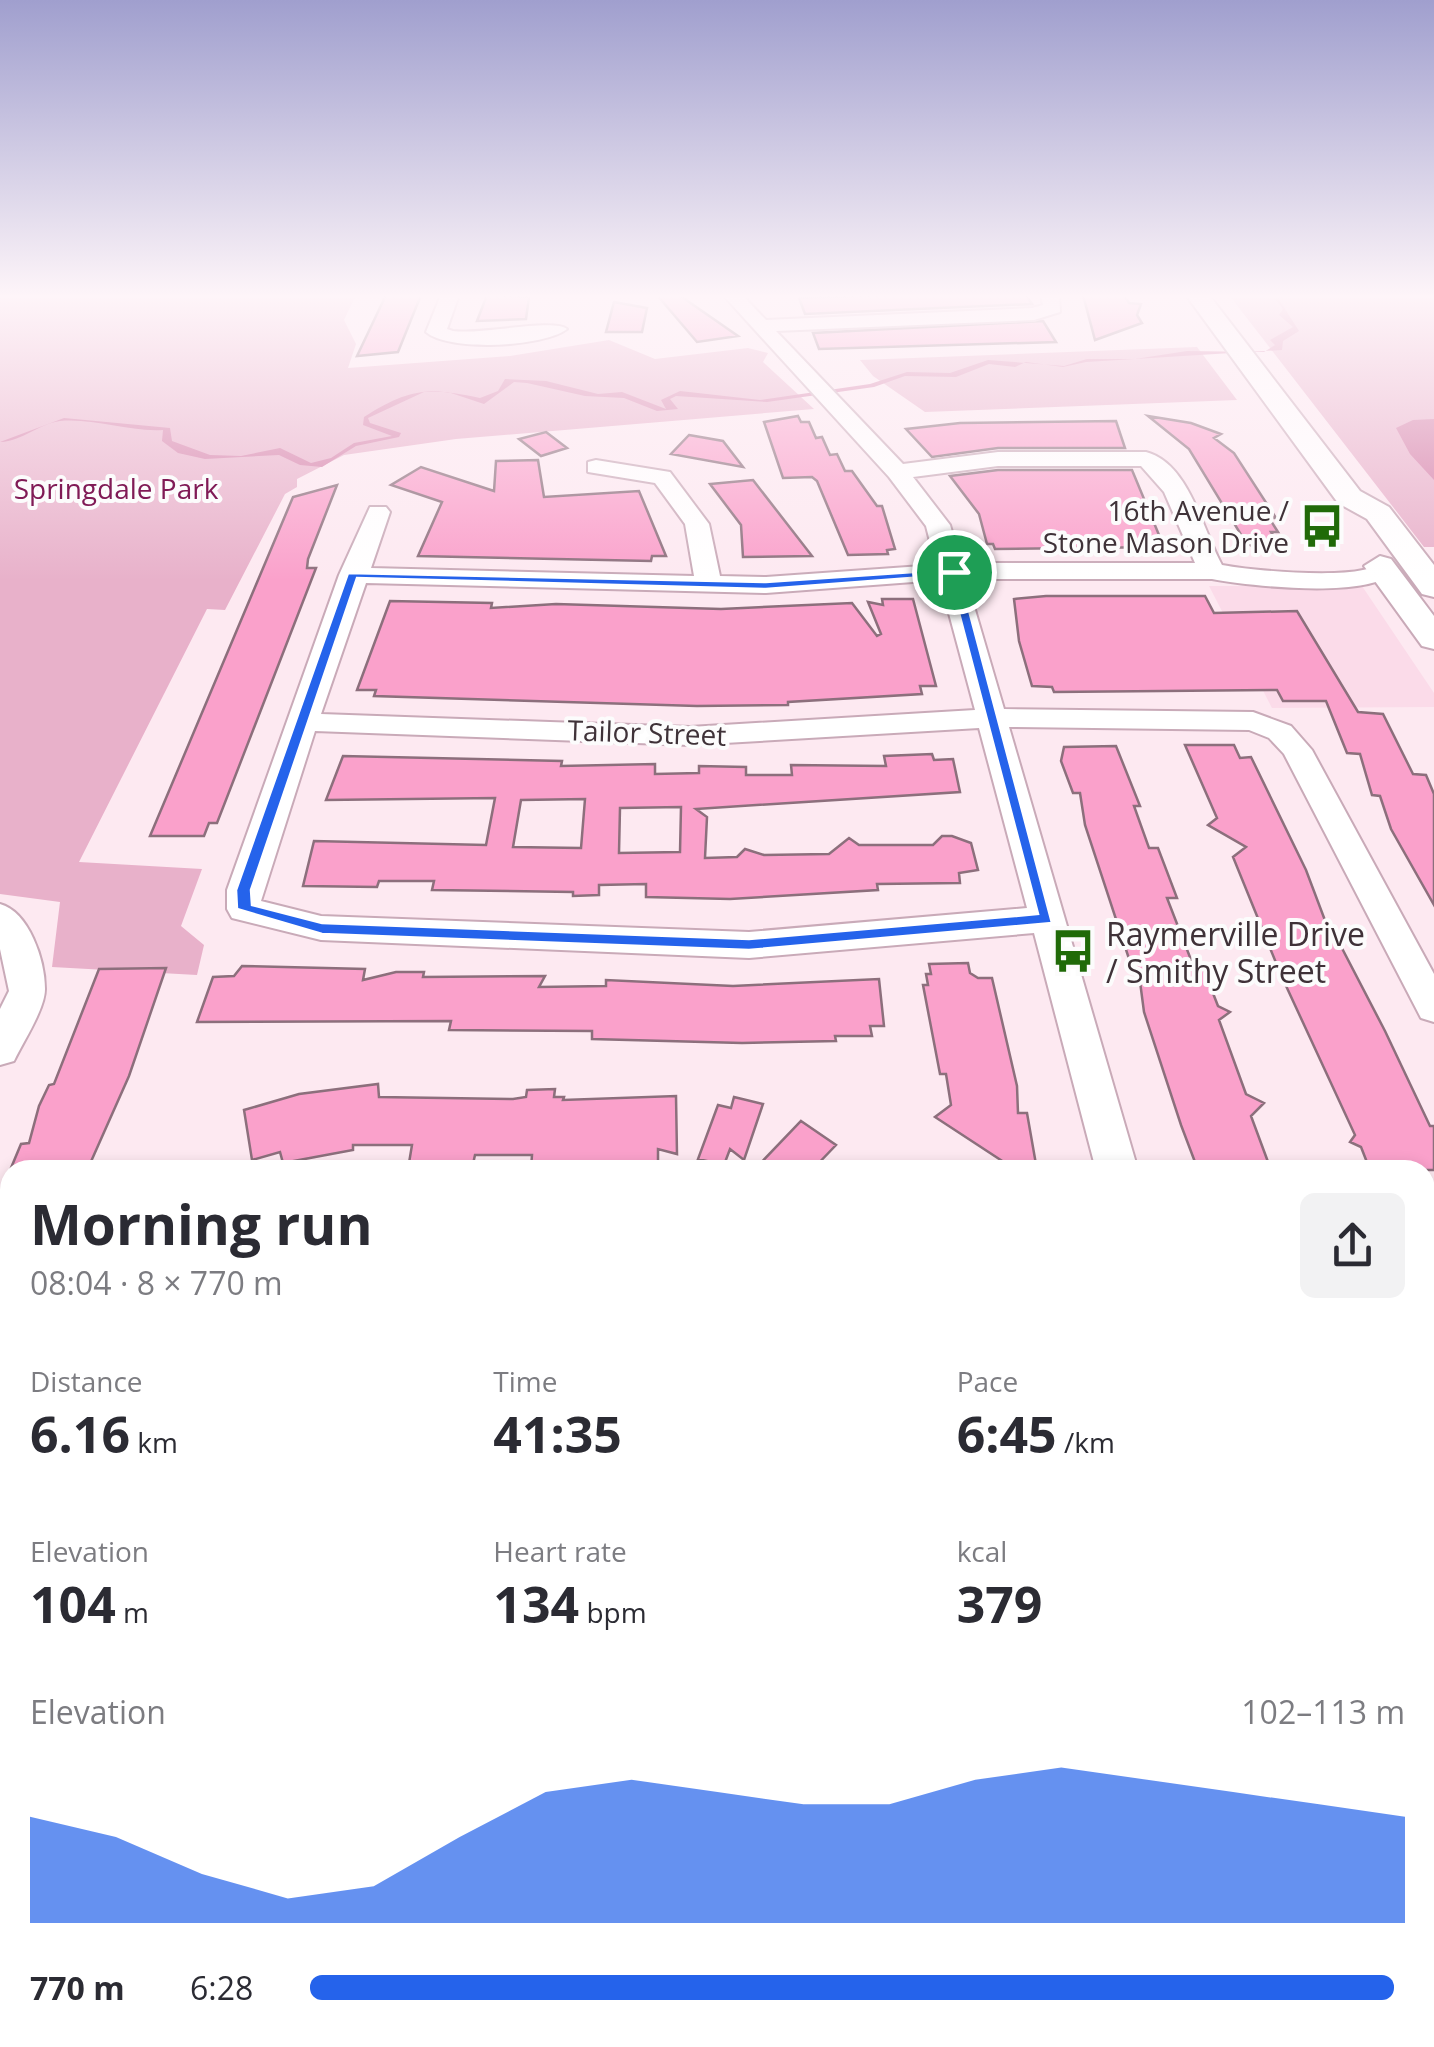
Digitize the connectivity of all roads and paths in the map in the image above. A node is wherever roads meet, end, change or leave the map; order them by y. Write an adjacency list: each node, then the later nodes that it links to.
1 (822, 391): 4 (street)
2 (1269, 391): 5 (main road)
3 (596, 467): 12 (street)
4 (897, 472): 8 (street); 9 (street)
5 (1350, 497): 7 (main road); 11 (main road)
6 (378, 512): 10 (street)
7 (1384, 570): 8 (street); 11 (street); 13 (main road)
8 (1212, 571): 9 (street)
9 (954, 572): 12 (street); 14 (street)
10 (352, 575): 12 (street); 15 (street)
11 (1429, 575)
12 (709, 585)
13 (1434, 639)
14 (994, 718): 15 (street, Tailor Street); 17 (street); 19 (street, Tailor Street)
15 (300, 722): 17 (street)
16 (0, 916): 18 (street)
17 (1047, 919): 21 (street)
18 (9, 962): 20 (street)
19 (1434, 1008)
20 (0, 1050)
21 (1114, 1160)

